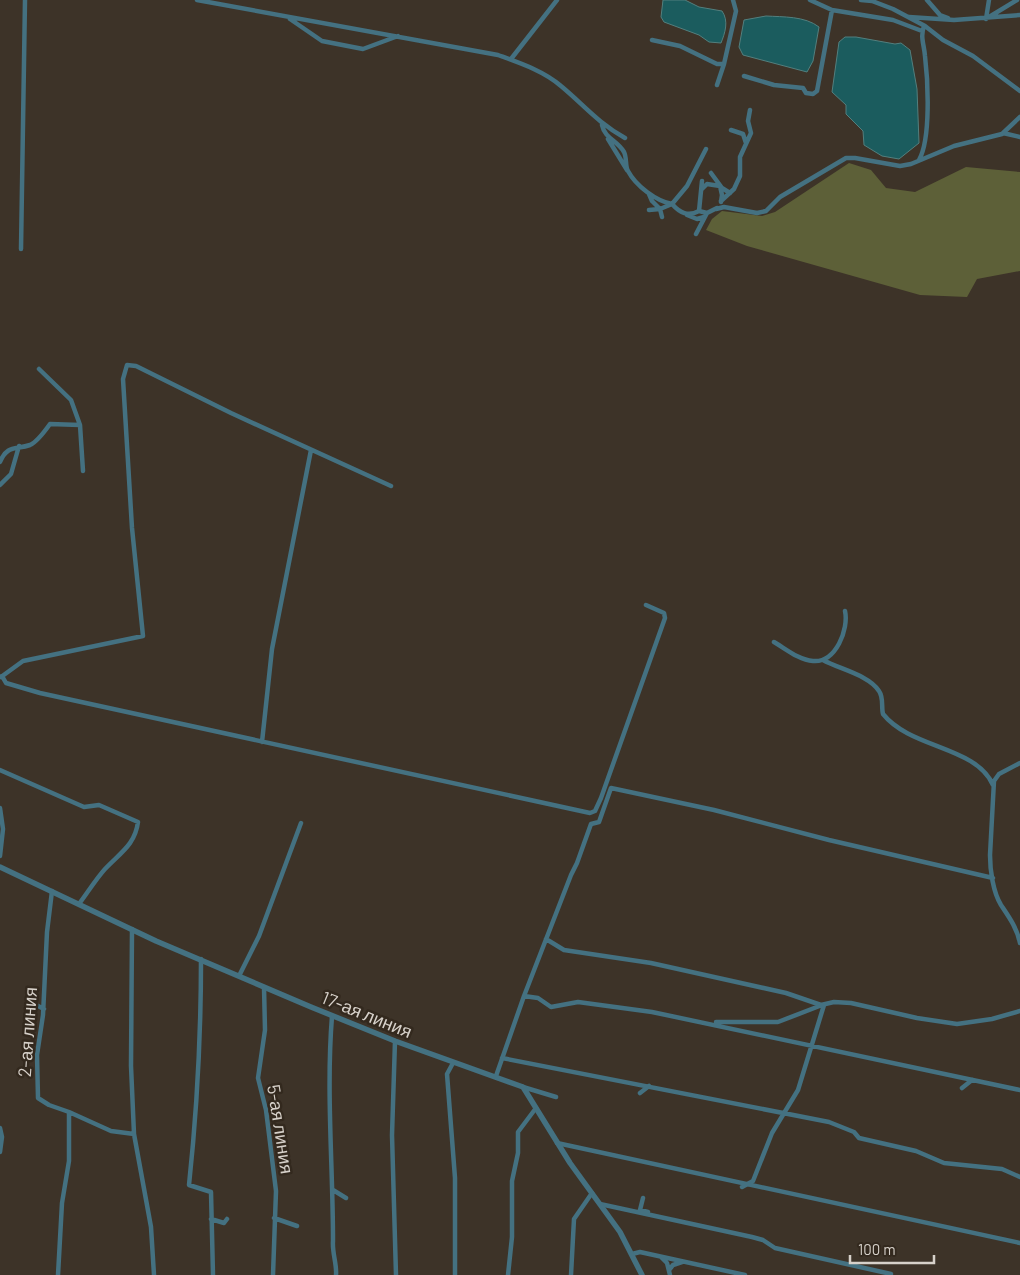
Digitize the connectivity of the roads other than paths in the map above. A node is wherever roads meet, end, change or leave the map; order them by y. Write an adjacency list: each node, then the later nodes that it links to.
1 (25, 0): 51 (street)
2 (197, 0): 14 (street)
3 (557, 0): 20 (street)
4 (810, 0): 11 (street)
5 (861, 0): 6 (street)
6 (874, 0): 13 (street)
7 (927, 0): 16 (street)
8 (989, 0): 15 (street)
9 (1017, 0): 15 (street)
10 (735, 1): 21 (street)
11 (832, 10): 17 (street); 22 (street)
12 (1020, 15): 15 (street)
13 (906, 17): 16 (street); 17 (street)
14 (289, 18): 18 (street); 18 (street)
15 (984, 19): 16 (street)
16 (954, 20)
17 (923, 28): 24 (street); 34 (street)
18 (399, 36): 20 (street)
19 (652, 40): 21 (street)
20 (511, 60): 27 (street)
21 (724, 64): 23 (street)
22 (744, 76)
23 (717, 85)
24 (1020, 91)
25 (750, 110): 30 (street)
26 (1020, 117): 29 (street)
27 (602, 125): 32 (street); 40 (street)
28 (731, 130): 30 (street)
29 (1003, 133): 31 (street); 34 (street)
30 (747, 137): 39 (street)
31 (1020, 137)
32 (625, 138)
33 (706, 149): 42 (street)
34 (919, 160): 44 (street)
35 (711, 173): 37 (street)
36 (702, 181): 38 (street)
37 (720, 186): 38 (street); 39 (street); 41 (street)
38 (701, 190): 46 (street)
39 (730, 192): 41 (street)
40 (649, 194): 42 (street); 43 (street)
41 (721, 201): 44 (street)
42 (672, 204): 43 (street); 47 (street)
43 (660, 209): 45 (street); 49 (street)
44 (716, 209): 48 (street)
45 (649, 210)
46 (699, 211): 47 (street); 48 (street)
47 (686, 214): 48 (street)
48 (706, 215): 50 (street)
49 (662, 217)
50 (696, 234)
51 (21, 250)
52 (39, 369): 53 (street)
53 (80, 425): 54 (street); 57 (street)
54 (19, 446): 56 (street); 58 (street)
55 (311, 450): 59 (street); 64 (street); 65 (street)
56 (0, 462)
57 (83, 471)
58 (0, 485)
59 (391, 486)
60 (646, 605): 65 (street)
61 (845, 611): 63 (street)
62 (774, 642): 63 (street)
63 (823, 660): 68 (street)
64 (1, 677): 65 (street)
65 (262, 742)
66 (1020, 763): 68 (street)
67 (0, 770): 75 (street)
68 (993, 785): 73 (street)
69 (0, 808): 71 (street)
70 (301, 823): 80 (street)
71 (0, 856)
72 (0, 867): 74 (street, 17-ая линия)
73 (993, 878): 77 (street); 78 (street)
74 (52, 890): 75 (street, 17-ая линия); 85 (street, 2-ая линия)
75 (79, 904): 76 (street, 17-ая линия)
76 (132, 929): 79 (street, 17-ая линия); 105 (street)
77 (546, 939): 82 (street); 84 (street)
78 (1020, 943)
79 (201, 959): 80 (street, 17-ая линия); 118 (street)
80 (239, 976): 81 (street, 17-ая линия)
81 (264, 986): 87 (street, 17-ая линия); 117 (street, 5-ая линия)
82 (524, 996): 88 (street); 91 (street)
83 (30, 1002): 85 (street)
84 (824, 1005): 86 (street); 88 (street); 90 (street)
85 (44, 1008): 102 (street, 2-ая линия)
86 (1020, 1011)
87 (332, 1016): 89 (street, 17-ая линия); 111 (street)
88 (709, 1023): 90 (street)
89 (395, 1042): 92 (street, 17-ая линия); 132 (street)
90 (810, 1044): 94 (street); 103 (street)
91 (502, 1058): 93 (street); 95 (street)
92 (453, 1063): 93 (street, 17-ая линия); 133 (street)
93 (496, 1076): 96 (street, 17-ая линия)
94 (972, 1080): 97 (street); 98 (street)
95 (649, 1086): 99 (street); 103 (street)
96 (523, 1087): 100 (street); 101 (street)
97 (962, 1088)
98 (1020, 1090)
99 (640, 1093)
100 (556, 1097)
101 (536, 1108): 106 (street); 134 (street)
102 (69, 1112): 105 (street); 127 (street)
103 (784, 1114): 108 (street); 109 (street)
104 (0, 1128): 107 (street)
105 (134, 1134): 128 (street)
106 (557, 1143): 109 (street); 112 (street)
107 (0, 1152)
108 (1020, 1177)
109 (749, 1184): 110 (street); 121 (street)
110 (742, 1187)
111 (333, 1190): 113 (street); 131 (street)
112 (592, 1193): 115 (street); 135 (street)
113 (346, 1198)
114 (643, 1198): 116 (street)
115 (600, 1204): 116 (street); 122 (street)
116 (654, 1215): 126 (street)
117 (274, 1218): 120 (street); 130 (street, 5-ая линия)
118 (211, 1219): 119 (street); 129 (street)
119 (227, 1219)
120 (297, 1226)
121 (1020, 1243)
122 (632, 1254): 123 (street); 136 (street)
123 (660, 1256): 124 (street); 125 (street)
124 (683, 1262): 125 (street); 137 (street)
125 (670, 1273)
126 (891, 1274)
127 (58, 1275)
128 (154, 1275)
129 (213, 1275)
130 (273, 1275)
131 (336, 1275)
132 (396, 1275)
133 (455, 1275)
134 (508, 1275)
135 (571, 1275)
136 (642, 1275)
137 (745, 1275)

